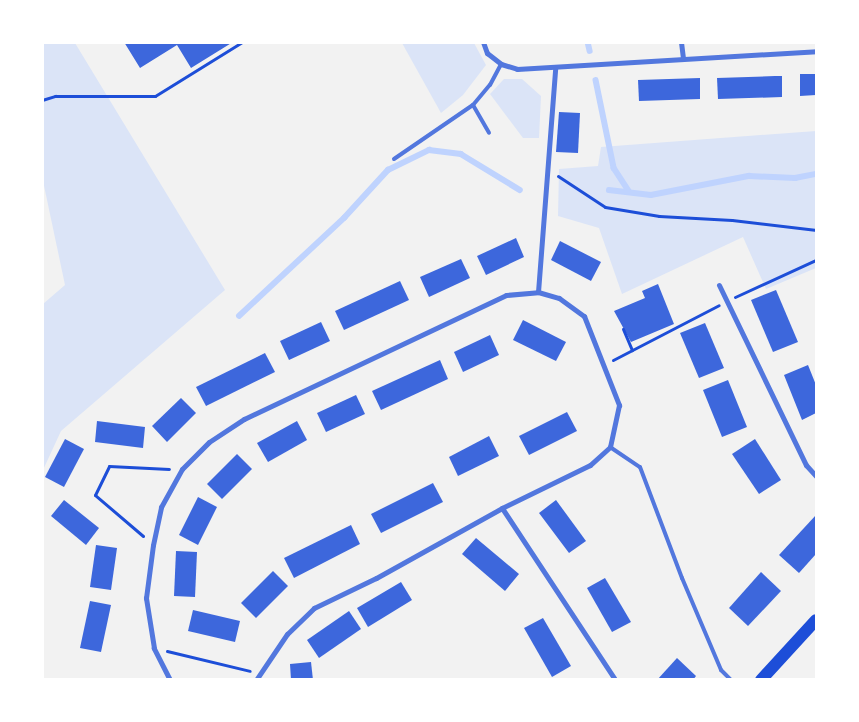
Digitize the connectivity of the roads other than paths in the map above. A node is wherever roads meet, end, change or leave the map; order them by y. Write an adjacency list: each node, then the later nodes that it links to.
1 (483, 42): 5 (street)
2 (681, 42): 4 (street)
3 (816, 51): 4 (street)
4 (683, 59): 6 (street)
5 (500, 64): 6 (street); 7 (lane)
6 (555, 69): 11 (street)
7 (473, 105): 8 (lane); 9 (lane)
8 (489, 133)
9 (394, 159)
10 (719, 285): 13 (street)
11 (538, 292): 12 (street); 17 (street)
12 (610, 447): 14 (street); 19 (lane)
13 (816, 476)
14 (502, 508): 16 (street); 18 (street)
15 (816, 620): 20 (main road)
16 (614, 678)
17 (170, 680)
18 (256, 680)
19 (731, 680)
20 (761, 680)

